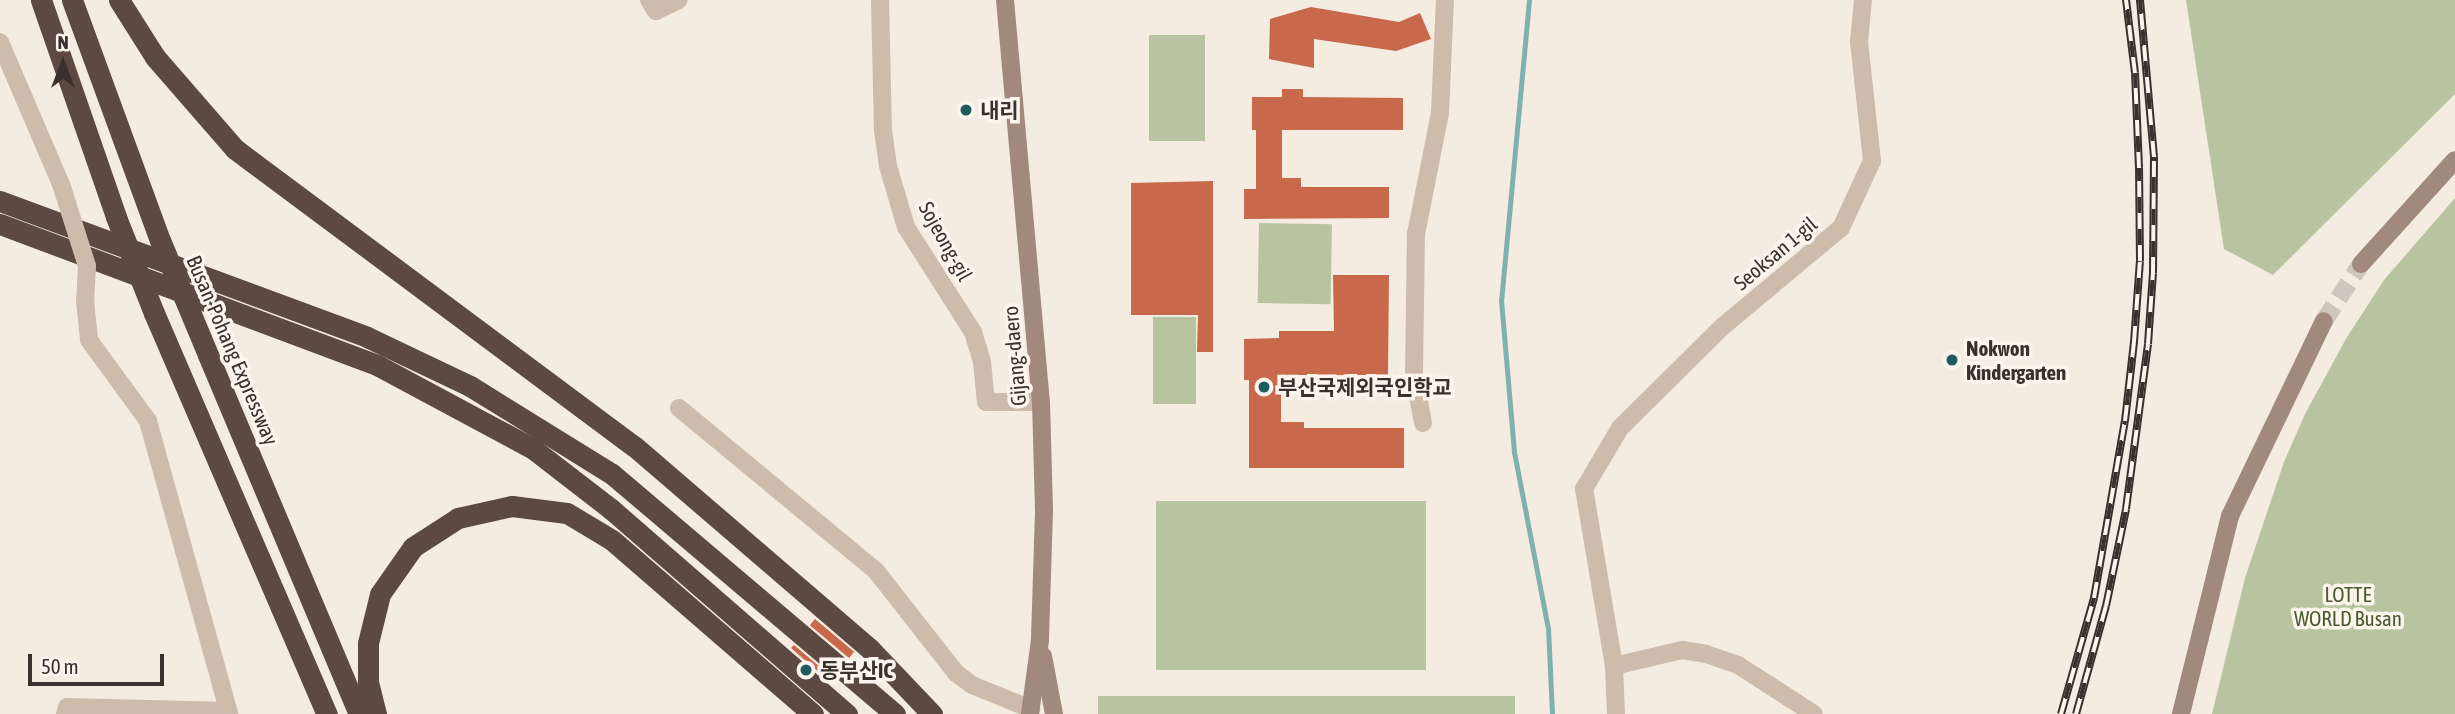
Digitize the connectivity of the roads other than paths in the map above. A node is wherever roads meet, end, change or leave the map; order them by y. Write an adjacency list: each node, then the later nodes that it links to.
1 (41, 0): 24 (highway, bridge)
2 (72, 0): 25 (highway, Busan-Pohang Expressway, bridge)
3 (119, 0): 30 (highway)
4 (649, 0): 5 (street)
5 (679, 0)
6 (880, 0): 16 (street, Sojeong-gil)
7 (1004, 0): 16 (main road, Gijang-daero)
8 (1445, 0): 18 (street)
9 (1863, 0): 20 (street, Seoksan 1-gil)
10 (0, 42): 21 (street, bridge)
11 (2455, 160): 14 (main road)
12 (0, 201): 29 (highway)
13 (0, 224): 28 (highway)
14 (2361, 264)
15 (2324, 321): 34 (main road)
16 (1041, 402): 19 (main road, Gijang-daero)
17 (679, 408): 22 (street, Gijang-daero)
18 (1423, 423)
19 (1040, 640): 22 (main road, Gijang-daero); 31 (main road)
20 (1614, 666): 32 (street); 33 (street)
21 (228, 712): 23 (street)
22 (1030, 712)
23 (65, 714)
24 (327, 714)
25 (359, 714)
26 (376, 714): 27 (highway)
27 (813, 714)
28 (847, 714)
29 (895, 714)
30 (932, 714)
31 (1054, 714)
32 (1616, 714)
33 (1814, 714)
34 (2181, 714)

